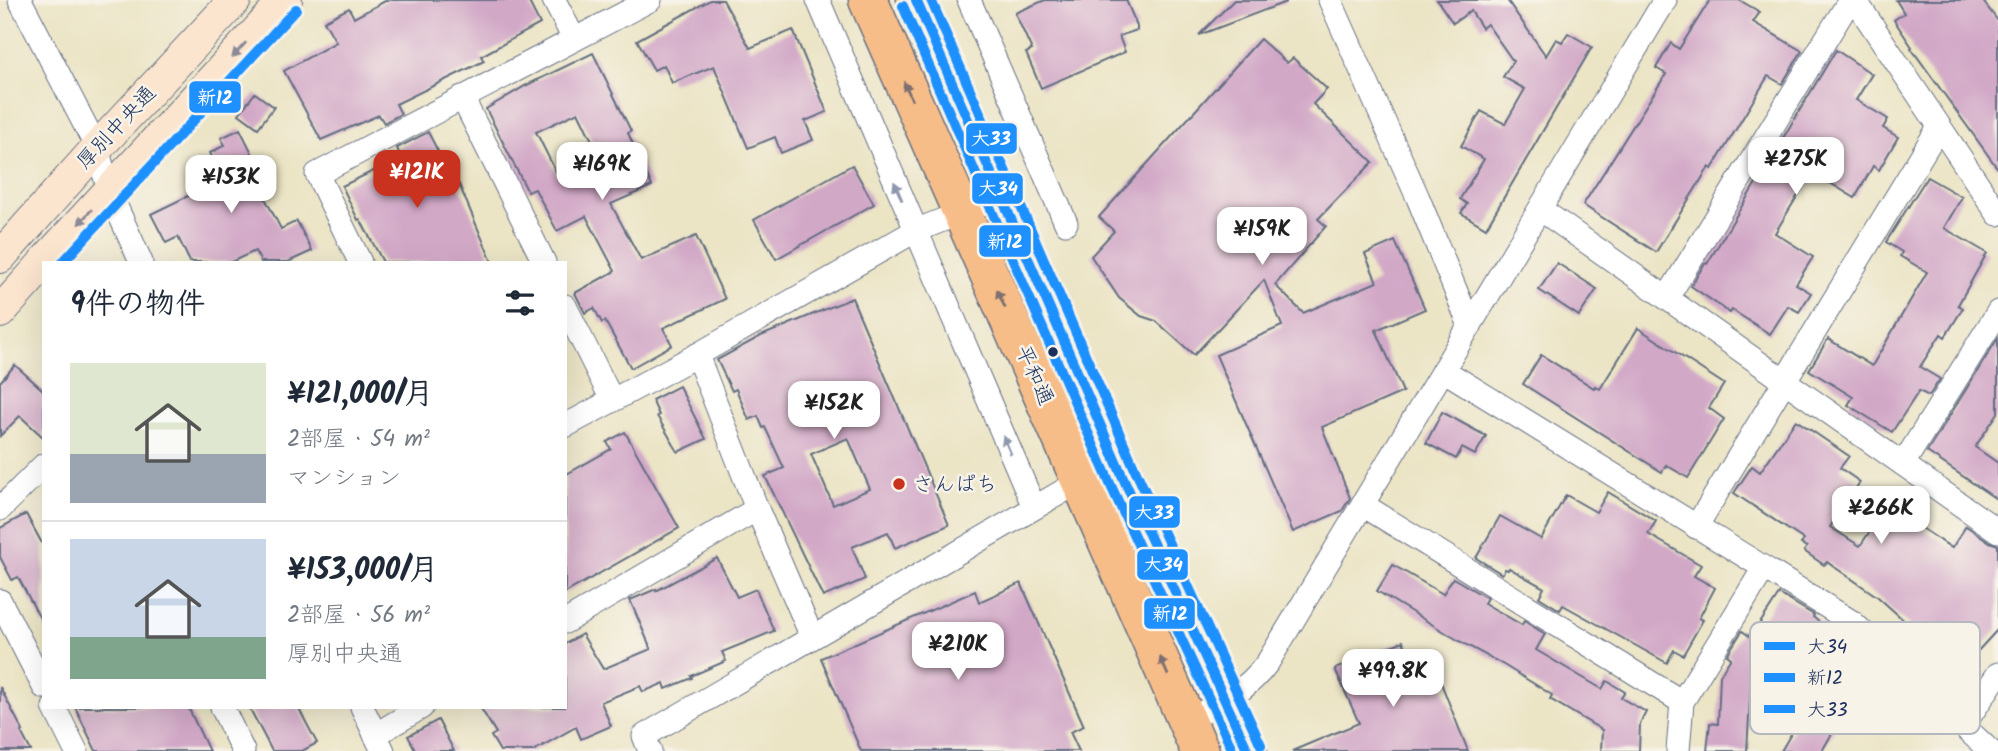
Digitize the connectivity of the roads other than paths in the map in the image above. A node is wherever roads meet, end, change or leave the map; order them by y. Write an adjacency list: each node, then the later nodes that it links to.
1 (20, 0): 16 (street)
2 (235, 0): 16 (main road, 厚別中央通)
3 (286, 0): 17 (main road, 厚別中央通, one-way to 17)
4 (554, 0): 13 (street)
5 (650, 0): 13 (street)
6 (818, 0): 23 (street, one-way to 6)
7 (869, 0): 20 (highway, 平和通, one-way to 7)
8 (916, 0): 18 (highway, 平和通)
9 (969, 0): 22 (street)
10 (1330, 0): 34 (street)
11 (1665, 0): 19 (street)
12 (1852, 0): 15 (street); 30 (street)
13 (575, 39): 14 (street)
14 (461, 97): 27 (street); 28 (street)
15 (1939, 127): 21 (street); 37 (street)
16 (97, 148): 17 (street); 24 (main road, 厚別中央通)
17 (109, 191): 25 (main road, 厚別中央通, one-way to 25); 26 (street)
18 (1001, 197): 20 (street); 56 (highway, 平和通)
19 (1540, 209): 30 (street); 34 (street)
20 (961, 212): 23 (street); 42 (highway, 平和通, one-way to 20)
21 (1998, 214)
22 (1066, 223)
23 (915, 231): 35 (street); 44 (street, one-way to 23)
24 (0, 257)
25 (46, 261)
26 (141, 261)
27 (359, 261)
28 (543, 261)
29 (42, 265): 32 (main road, 厚別中央通)
30 (1668, 298): 37 (street)
31 (567, 310): 38 (street)
32 (0, 312)
33 (1998, 312): 40 (street)
34 (1470, 326): 36 (street)
35 (697, 355): 38 (street); 46 (street)
36 (1443, 370): 43 (street); 47 (street)
37 (1785, 381): 40 (street); 47 (street)
38 (612, 400): 39 (street)
39 (567, 425)
40 (1903, 464): 48 (street)
41 (42, 467): 45 (street)
42 (1082, 480): 44 (street); 64 (highway, 平和通, one-way to 42)
43 (1363, 505): 56 (street); 58 (street)
44 (1034, 508): 53 (street)
45 (0, 509)
46 (757, 509): 51 (street); 53 (street)
47 (1696, 527): 49 (street)
48 (1998, 531)
49 (1764, 568): 52 (street); 58 (street)
50 (0, 601): 55 (street)
51 (567, 621)
52 (1852, 622)
53 (812, 637): 68 (street)
54 (1998, 674): 57 (street)
55 (42, 683)
56 (1225, 701): 64 (street); 69 (highway, 平和通)
57 (1980, 701)
58 (1682, 702): 70 (street)
59 (55, 709): 66 (street)
60 (223, 709): 67 (street)
61 (363, 709): 65 (street)
62 (420, 709): 65 (street)
63 (1972, 734): 71 (street)
64 (1194, 735)
65 (379, 743)
66 (76, 751)
67 (243, 751)
68 (650, 751)
69 (1248, 751)
70 (1678, 751)
71 (1990, 751)

